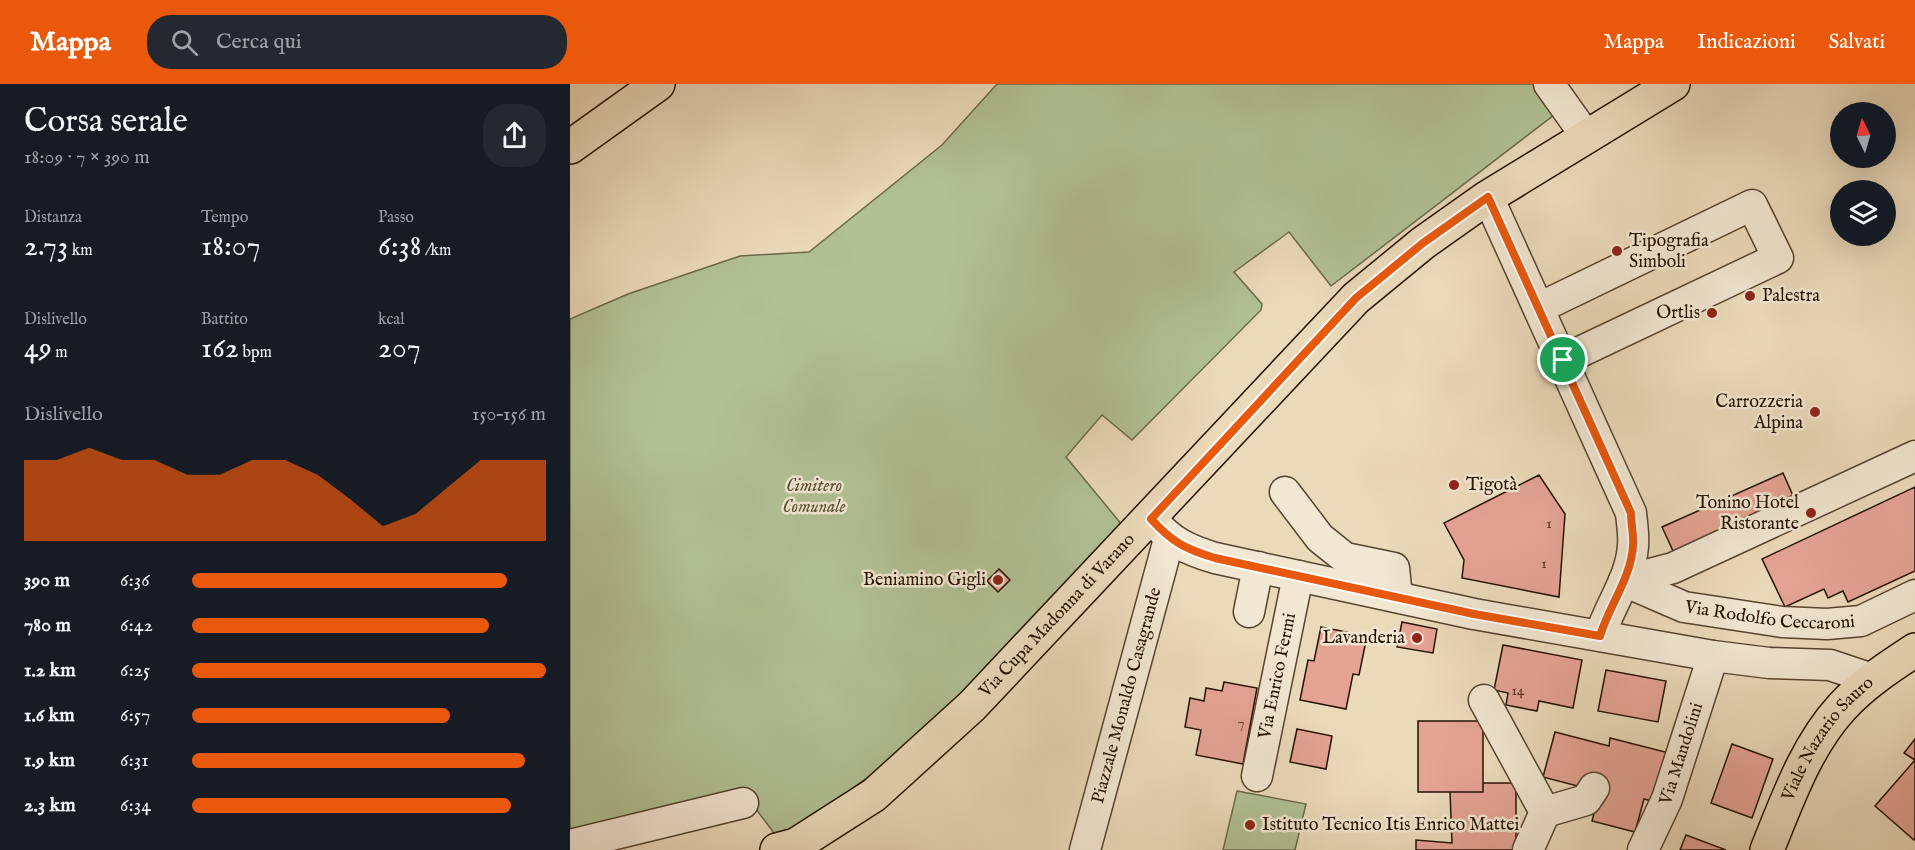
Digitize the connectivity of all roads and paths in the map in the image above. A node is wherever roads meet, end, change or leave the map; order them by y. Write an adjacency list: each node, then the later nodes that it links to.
1 (658, 84): 5 (main road)
2 (1549, 84): 4 (street)
3 (1673, 84): 4 (main road, Via Cupa Madonna di Varano)
4 (1586, 136): 6 (main road, Via Cupa Madonna di Varano)
5 (570, 147)
6 (1488, 197): 7 (street); 11 (main road, Via Cupa Madonna di Varano)
7 (1539, 308): 8 (street); 8 (street)
8 (1563, 360): 14 (street)
9 (1915, 456): 14 (street)
10 (1285, 492): 16 (street)
11 (1160, 529): 12 (street); 28 (main road, Via Cupa Madonna di Varano); 29 (street, Piazzale Monaldo Casagrande)
12 (1258, 567): 13 (street); 17 (street)
13 (1298, 576): 16 (street); 23 (street, Via Enrico Fermi)
14 (1624, 581): 15 (street, Via Rodolfo Ceccaroni); 18 (street)
15 (1915, 595)
16 (1397, 597): 18 (street)
17 (1249, 612)
18 (1600, 636): 20 (street)
19 (1915, 650): 21 (main road, Viale Nazario Sauro)
20 (1713, 656): 21 (street); 31 (street, Via Mandolini)
21 (1872, 679): 32 (main road, Viale Nazario Sauro)
22 (1484, 700): 26 (street)
23 (1257, 776)
24 (1594, 788): 26 (street)
25 (743, 803): 27 (street)
26 (1545, 812): 30 (street)
27 (570, 845)
28 (795, 848)
29 (1085, 850)
30 (1528, 850)
31 (1643, 850)
32 (1767, 850)

